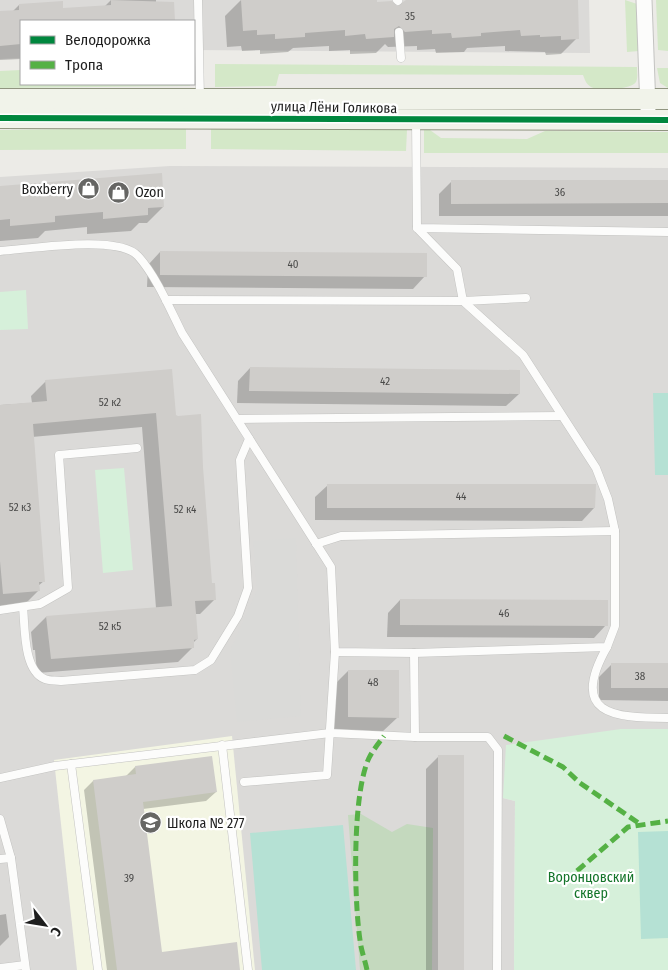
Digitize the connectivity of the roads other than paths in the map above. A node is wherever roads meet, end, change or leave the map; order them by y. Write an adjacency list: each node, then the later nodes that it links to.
1 (198, 0): 8 (lane)
2 (644, 0): 6 (street)
3 (399, 32): 4 (lane)
4 (401, 58)
5 (0, 99): 8 (street, улица Лёни Голикова)
6 (648, 99): 7 (street, улица Лёни Голикова); 9 (street, улица Лёни Голикова); 11 (street)
7 (668, 99)
8 (201, 108): 9 (street, улица Лёни Голикова); 10 (street, улица Лёни Голикова)
9 (416, 109): 11 (street, улица Лёни Голикова); 12 (lane)
10 (0, 118)
11 (658, 120)
12 (417, 228): 13 (lane); 17 (lane)
13 (668, 232)
14 (0, 251): 16 (lane)
15 (526, 298): 17 (lane)
16 (166, 300): 17 (lane); 19 (lane)
17 (463, 301): 18 (lane)
18 (561, 416): 19 (lane); 22 (lane)
19 (237, 419): 20 (lane)
20 (250, 439): 23 (lane); 24 (lane)
21 (137, 448): 24 (lane)
22 (615, 531): 23 (lane); 26 (lane)
23 (316, 544): 27 (lane)
24 (23, 607): 25 (lane)
25 (0, 610)
26 (607, 647): 28 (lane); 29 (lane)
27 (335, 652): 28 (lane); 30 (lane)
28 (414, 653): 31 (lane)
29 (668, 718)
30 (330, 733): 31 (lane); 32 (lane); 35 (lane)
31 (415, 737): 43 (lane)
32 (222, 745): 33 (lane); 42 (lane)
33 (71, 764): 34 (lane); 41 (lane)
34 (0, 778)
35 (244, 782)
36 (0, 820): 37 (lane)
37 (11, 858): 38 (lane); 39 (lane)
38 (0, 859)
39 (25, 967): 40 (lane)
40 (0, 968)
41 (98, 970)
42 (248, 970)
43 (497, 970)

